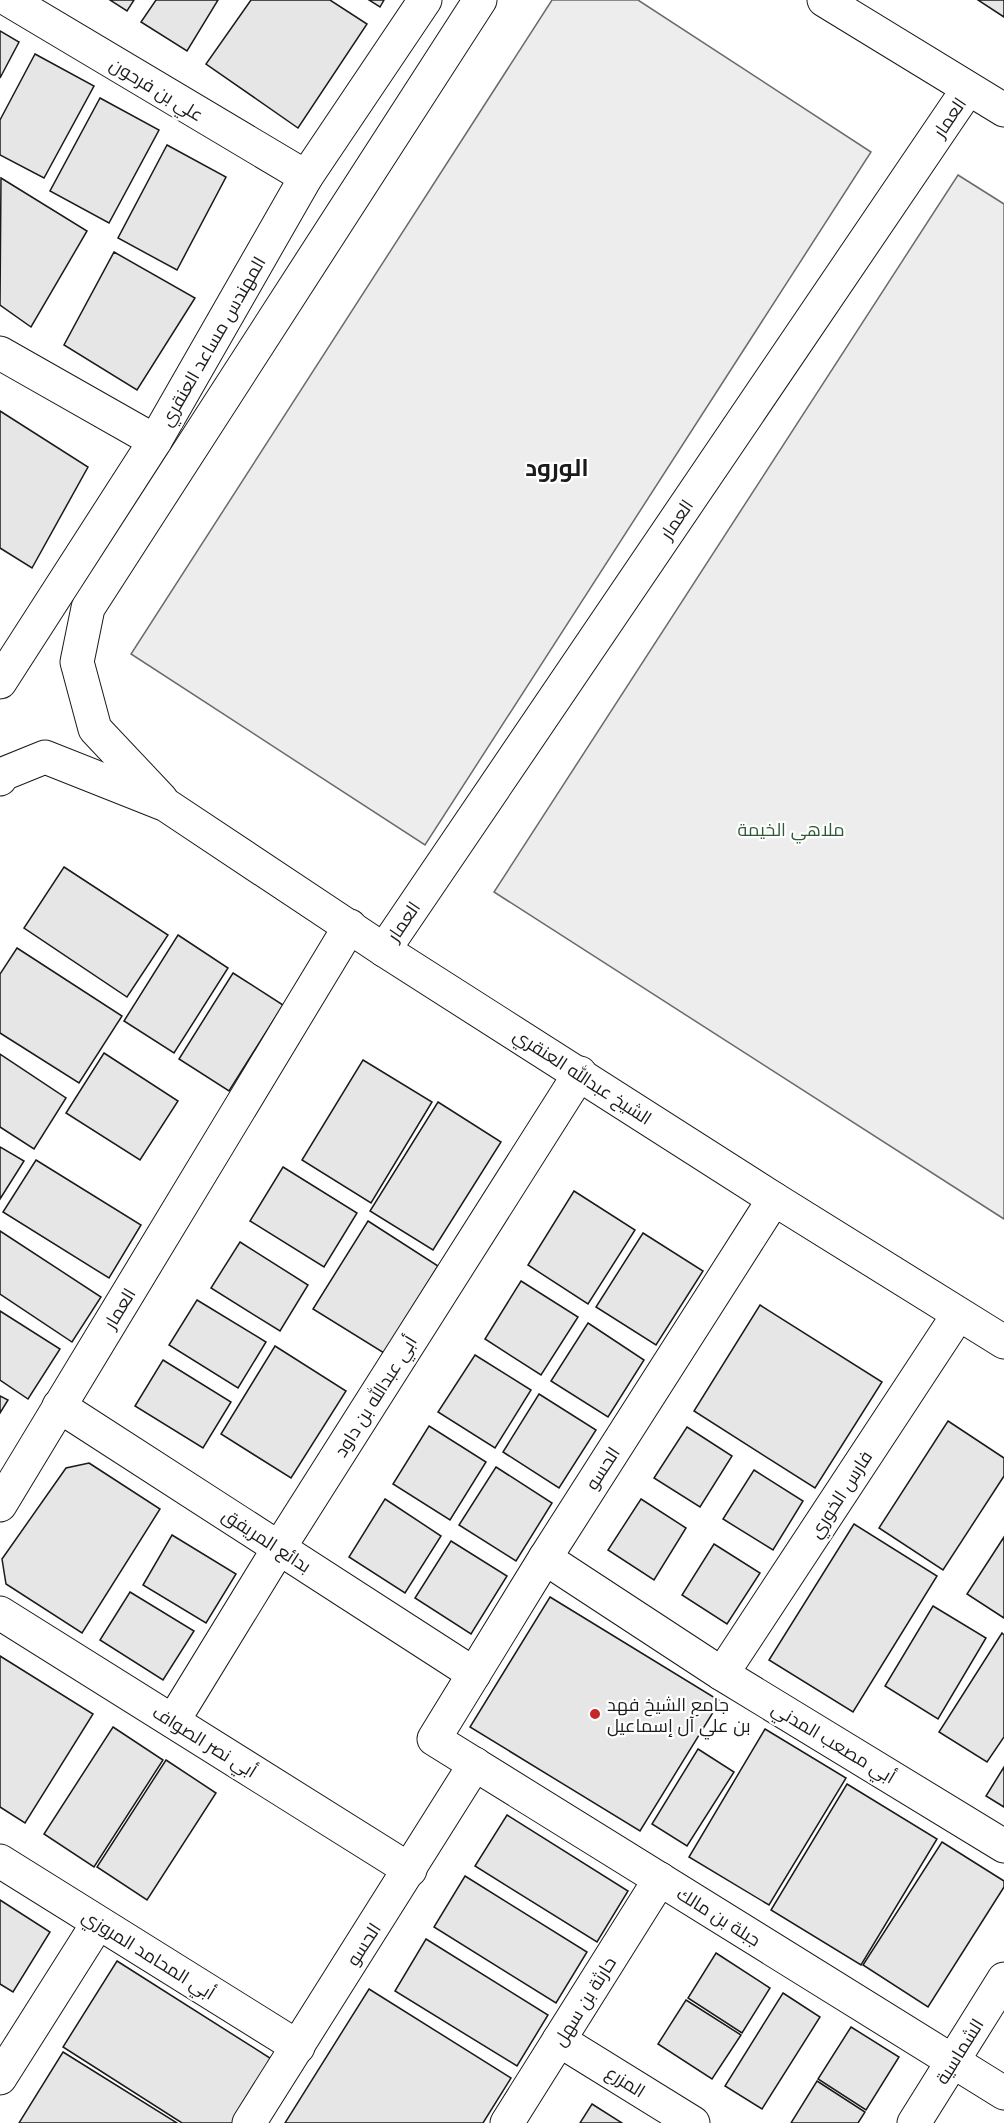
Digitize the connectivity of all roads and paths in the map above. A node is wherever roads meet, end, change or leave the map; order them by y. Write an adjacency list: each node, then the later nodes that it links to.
1 (9, 0): 7 (street, علي بن فرحون)
2 (425, 0): 7 (street, المهندس مساعد العنقري)
3 (480, 0): 12 (street)
4 (824, 0): 5 (street)
5 (968, 88): 6 (street); 14 (street, العمار)
6 (1004, 110)
7 (306, 177): 9 (street, المهندس مساعد العنقري)
8 (0, 353): 9 (street)
9 (155, 441): 10 (street, المهندس مساعد العنقري)
10 (0, 682)
11 (2, 777): 12 (street)
12 (166, 804): 13 (street, الشيخ عبدالله العنقري)
13 (350, 926): 14 (street, الشيخ عبدالله العنقري); 19 (street, العمار)
14 (384, 950): 15 (street, الشيخ عبدالله العنقري)
15 (580, 1073): 16 (street, الشيخ عبدالله العنقري); 21 (street, أبي عبدالله بن داود)
16 (774, 1199): 17 (street, الشيخ عبدالله العنقري); 22 (street, الحسو)
17 (958, 1315): 18 (street, الشيخ عبدالله العنقري); 25 (street, فارس الخوري)
18 (1004, 1342)
19 (59, 1406): 20 (street, العمار); 21 (street, بدائع المريفق)
20 (0, 1505)
21 (279, 1548): 24 (street, بدائع المريفق); 26 (street, أبي عبدالله بن داود)
22 (545, 1558): 24 (street, الحسو); 25 (street, أبي مصعب المدني)
23 (0, 1613): 26 (street, أبي نصر الصواف)
24 (474, 1674): 27 (street, الحسو)
25 (722, 1674): 29 (street, أبي مصعب المدني)
26 (173, 1721): 31 (street, أبي نصر الصواف)
27 (434, 1738): 28 (street, جبلة بن مالك)
28 (475, 1764): 31 (street, الحسو); 32 (street, جبلة بن مالك)
29 (1004, 1846)
30 (0, 1861): 33 (street, أبي المحامد المروزي)
31 (410, 1870): 36 (street, الحسو)
32 (660, 1879): 35 (street, حارثة بن سهل); 37 (street, جبلة بن مالك)
33 (98, 1923): 36 (street, أبي المحامد المروزي); 38 (street)
34 (1004, 1979): 37 (street, الشماسية)
35 (560, 2040): 41 (street, حارثة بن سهل); 42 (street, المزرع)
36 (298, 2047): 40 (street, الحسو)
37 (953, 2061): 39 (street, جبلة بن مالك); 43 (street, الشماسية)
38 (0, 2078)
39 (1004, 2093)
40 (249, 2123)
41 (507, 2123)
42 (693, 2123)
43 (914, 2123)

